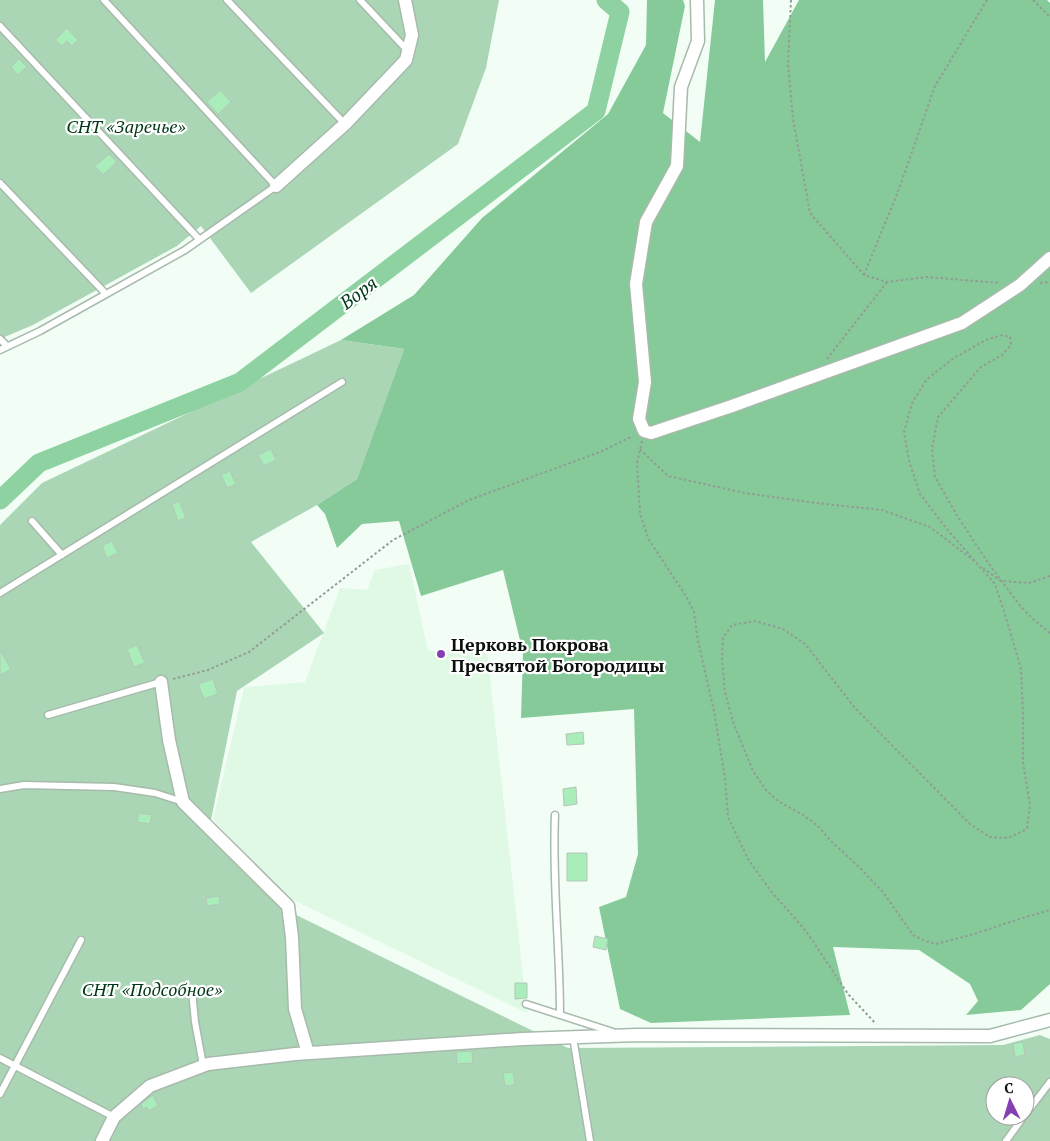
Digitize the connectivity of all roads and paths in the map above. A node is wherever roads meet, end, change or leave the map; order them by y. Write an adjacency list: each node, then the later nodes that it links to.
1 (104, 0): 14 (lane)
2 (227, 0): 12 (lane)
3 (360, 0): 11 (lane)
4 (405, 0): 11 (street)
5 (697, 0): 26 (street)
6 (791, 0): 17 (path)
7 (987, 0): 17 (path)
8 (1033, 0): 9 (path)
9 (1050, 18)
10 (0, 26): 15 (lane)
11 (408, 51): 12 (street)
12 (345, 124): 14 (street)
13 (0, 183): 20 (lane)
14 (276, 186): 15 (lane)
15 (200, 239): 20 (lane)
16 (1050, 258): 26 (street)
17 (864, 275): 18 (path)
18 (887, 282): 19 (path); 24 (path)
19 (1002, 283)
20 (106, 294): 22 (lane)
21 (0, 339): 22 (lane)
22 (7, 346): 23 (lane)
23 (0, 350)
24 (827, 360)
25 (342, 382): 29 (lane)
26 (644, 431): 27 (path); 35 (path)
27 (640, 449): 30 (path); 47 (path)
28 (32, 521): 29 (lane)
29 (62, 555): 33 (lane)
30 (980, 566): 32 (path); 32 (path); 40 (path)
31 (1050, 576): 32 (path)
32 (1001, 581): 34 (path)
33 (0, 593)
34 (1050, 633)
35 (160, 682): 36 (lane); 38 (street)
36 (48, 715)
37 (0, 789): 38 (lane)
38 (183, 802): 49 (street)
39 (555, 815): 44 (lane)
40 (1050, 910)
41 (81, 940): 52 (lane)
42 (192, 991): 51 (lane)
43 (526, 1004): 44 (lane)
44 (560, 1015): 46 (lane)
45 (1050, 1020): 47 (street)
46 (623, 1036): 47 (street); 48 (street)
47 (888, 1036)
48 (573, 1037): 49 (street); 59 (lane)
49 (308, 1053): 51 (street)
50 (0, 1058): 52 (lane)
51 (203, 1065): 56 (street)
52 (15, 1066): 54 (lane); 56 (lane)
53 (1050, 1082): 55 (lane)
54 (0, 1094)
55 (1035, 1102)
56 (114, 1117): 58 (street)
57 (1017, 1126): 60 (lane)
58 (102, 1141)
59 (590, 1141)
60 (1006, 1141)

